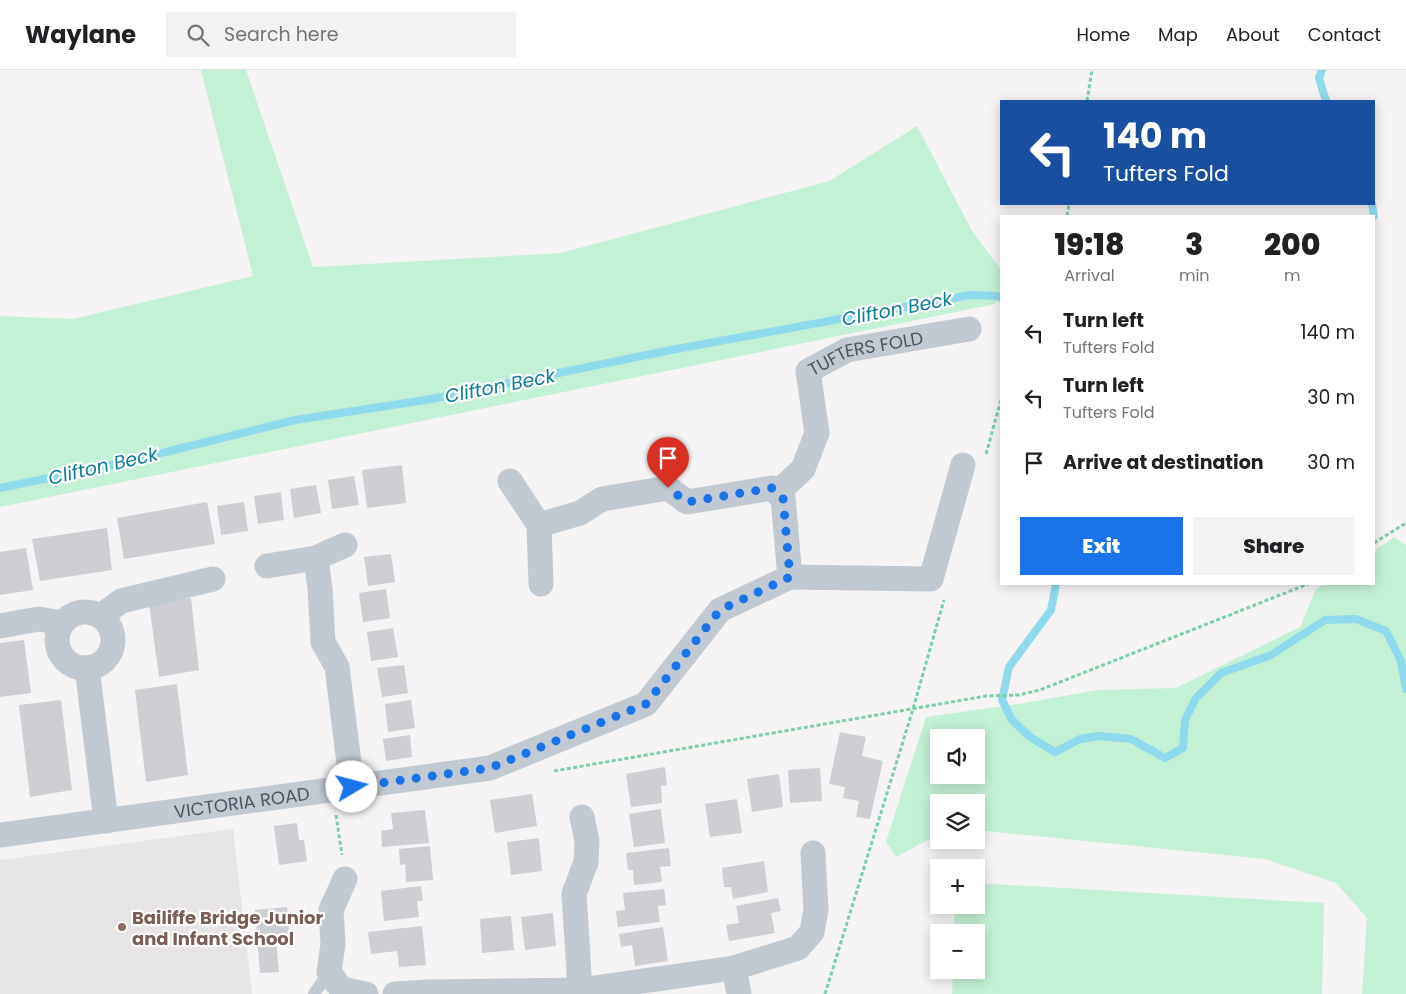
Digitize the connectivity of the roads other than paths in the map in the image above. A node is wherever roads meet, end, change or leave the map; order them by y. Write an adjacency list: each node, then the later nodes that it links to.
1 (969, 329): 4 (street, TUFTERS FOLD)
2 (974, 461): 9 (street, VICTORIA ROAD)
3 (510, 481): 5 (street)
4 (777, 493): 5 (street); 9 (street)
5 (539, 525): 11 (street)
6 (345, 545): 7 (street)
7 (316, 558): 8 (street); 16 (street)
8 (267, 566)
9 (790, 577): 16 (street, VICTORIA ROAD)
10 (213, 579): 12 (street)
11 (541, 584)
12 (101, 616): 13 (street); 15 (street)
13 (62, 623): 14 (street); 15 (street)
14 (0, 626)
15 (87, 668): 18 (street)
16 (352, 787): 18 (street, VICTORIA ROAD)
17 (582, 817): 24 (street)
18 (106, 820): 19 (street, VICTORIA ROAD)
19 (0, 835)
20 (813, 853): 22 (street)
21 (343, 869): 23 (street)
22 (734, 968): 24 (street); 28 (street)
23 (329, 972): 25 (lane); 26 (street)
24 (580, 990): 27 (street)
25 (314, 994)
26 (366, 994)
27 (395, 994)
28 (739, 994)

